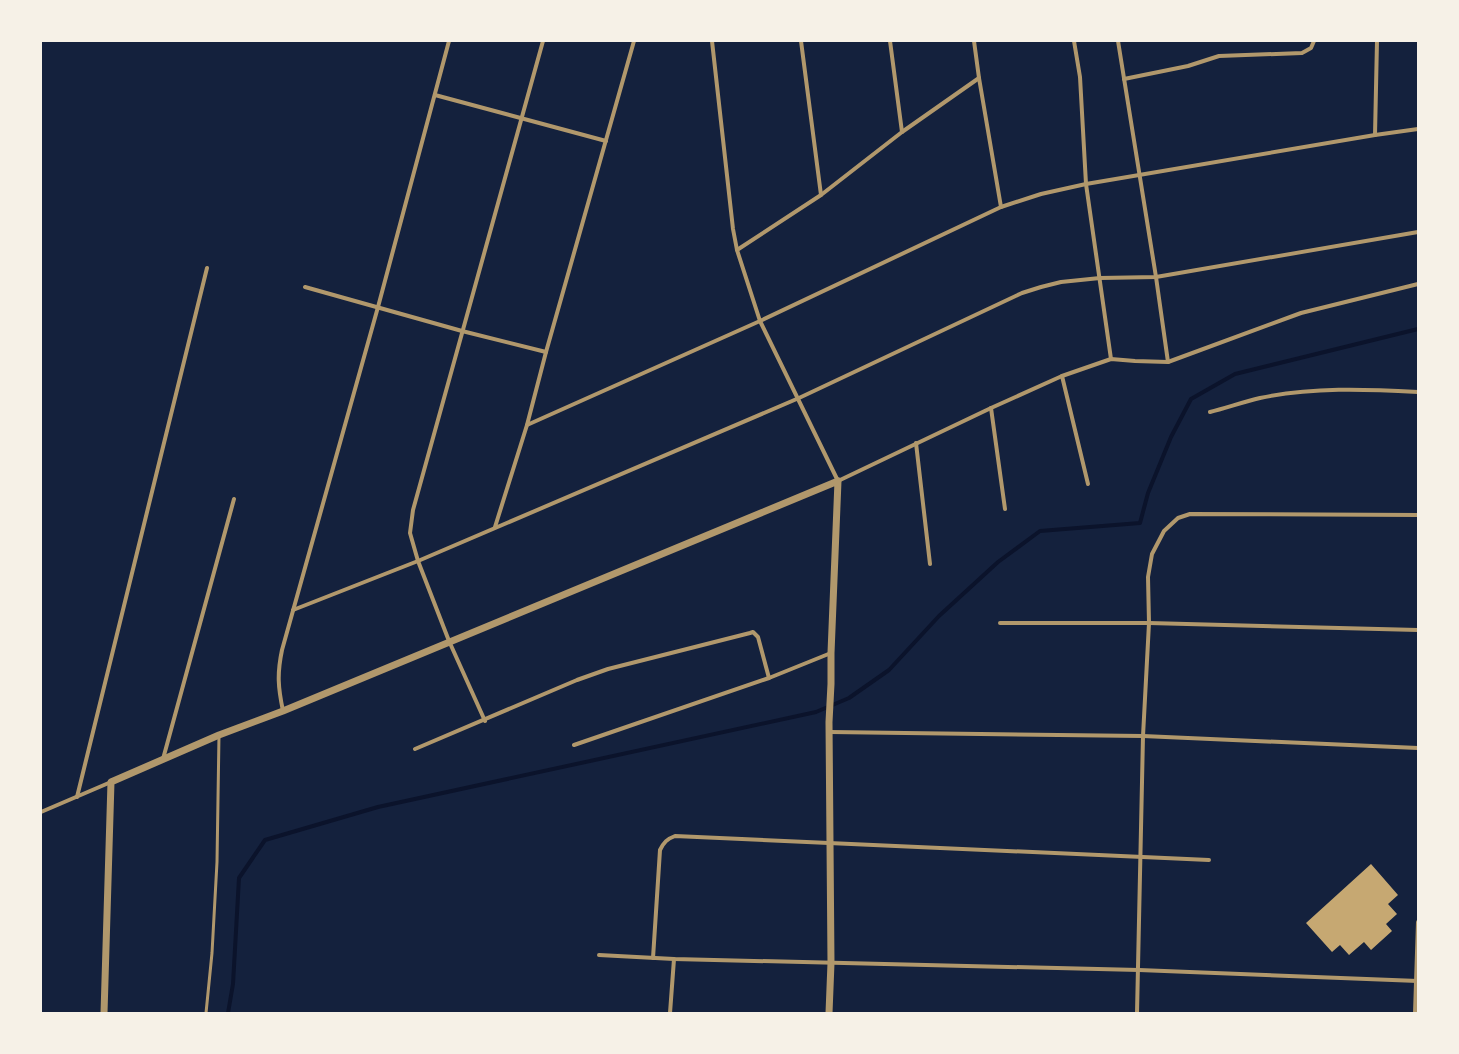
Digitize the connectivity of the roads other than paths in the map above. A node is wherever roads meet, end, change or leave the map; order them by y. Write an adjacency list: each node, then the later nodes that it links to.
1 (449, 41): 14 (street)
2 (543, 41): 15 (street)
3 (634, 41): 19 (street)
4 (712, 41): 25 (street)
5 (801, 41): 22 (street)
6 (890, 41): 17 (street)
7 (974, 41): 12 (street)
8 (1074, 41): 21 (street)
9 (1118, 41): 13 (street)
10 (1314, 41): 13 (street)
11 (1376, 41): 18 (street)
12 (979, 78): 17 (street); 23 (street)
13 (1124, 79): 20 (street)
14 (435, 95): 15 (street); 31 (street)
15 (521, 118): 19 (street); 33 (street)
16 (1418, 129): 18 (street)
17 (902, 132): 22 (street)
18 (1375, 135): 20 (street)
19 (606, 141): 34 (street)
20 (1139, 176): 21 (street); 27 (street)
21 (1086, 184): 23 (street); 28 (street)
22 (820, 195): 25 (street)
23 (1001, 207): 32 (street)
24 (1418, 232): 27 (street)
25 (737, 250): 32 (street)
26 (207, 268): 69 (street)
27 (1156, 276): 28 (street); 36 (street)
28 (1100, 278): 35 (street); 39 (street)
29 (1418, 284): 36 (street)
30 (305, 287): 31 (street)
31 (378, 307): 33 (street); 52 (street)
32 (760, 321): 39 (street); 42 (street)
33 (462, 331): 34 (street); 50 (street)
34 (546, 352): 42 (street)
35 (1111, 359): 36 (street); 37 (street)
36 (1168, 362)
37 (1062, 376): 40 (street); 45 (street)
38 (1418, 392): 41 (street)
39 (799, 398): 44 (street); 49 (street)
40 (991, 408): 43 (street); 47 (street)
41 (1210, 412)
42 (527, 425): 49 (street)
43 (916, 443): 44 (street); 51 (street)
44 (838, 481): 56 (street); 57 (street)
45 (1088, 484)
46 (234, 499): 67 (street)
47 (1005, 509)
48 (1418, 515): 54 (street)
49 (495, 527): 50 (street)
50 (418, 561): 52 (street); 56 (street)
51 (930, 564)
52 (293, 610): 59 (street)
53 (1000, 623): 54 (street)
54 (1149, 623): 55 (street); 63 (street)
55 (1418, 630)
56 (449, 642): 59 (street); 60 (street)
57 (831, 653): 58 (street); 61 (street)
58 (769, 678): 60 (street); 64 (street)
59 (283, 711): 62 (street)
60 (484, 721): 66 (street)
61 (830, 732): 63 (street); 71 (street)
62 (219, 735): 67 (street); 82 (lane)
63 (1143, 736): 65 (street); 72 (street)
64 (574, 745)
65 (1418, 748)
66 (416, 749)
67 (163, 759): 68 (street)
68 (111, 782): 69 (street); 81 (street)
69 (77, 797): 70 (street)
70 (41, 812)
71 (830, 843): 72 (street); 76 (street); 78 (street)
72 (1141, 857): 73 (street); 79 (street)
73 (1209, 860)
74 (1418, 922): 80 (street)
75 (599, 955): 76 (street)
76 (653, 958): 77 (street)
77 (674, 959): 78 (street); 83 (street)
78 (831, 963): 79 (street); 84 (street)
79 (1138, 970): 80 (street); 85 (street)
80 (1417, 981): 86 (street)
81 (104, 1013)
82 (206, 1013)
83 (670, 1013)
84 (830, 1013)
85 (1137, 1013)
86 (1414, 1013)

